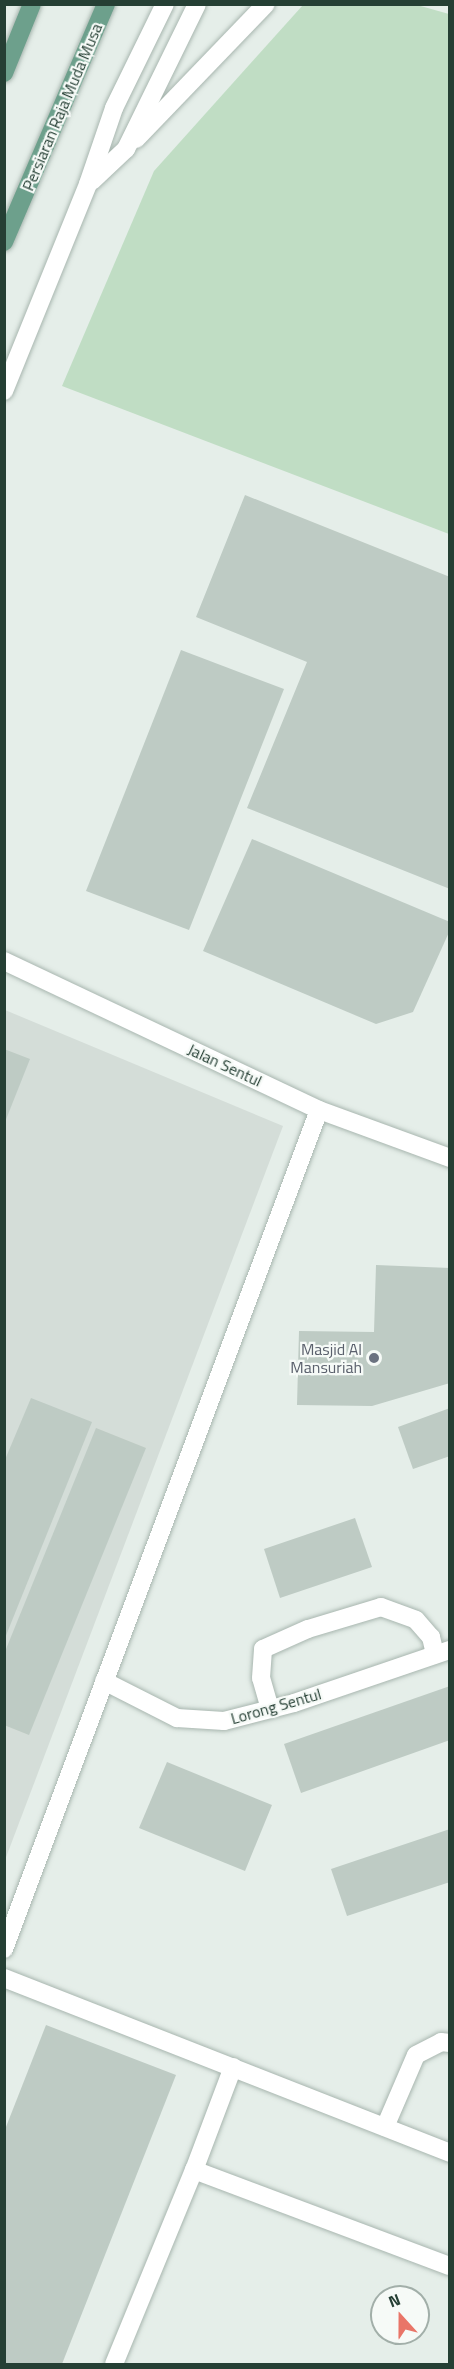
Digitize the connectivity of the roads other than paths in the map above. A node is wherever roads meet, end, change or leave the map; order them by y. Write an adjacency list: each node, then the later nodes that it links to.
1 (32, 4): 6 (main road)
2 (106, 4): 9 (main road, Persiaran Raja Muda Musa)
3 (165, 4): 8 (street)
4 (197, 4): 7 (street)
5 (266, 4): 7 (street)
6 (4, 73)
7 (126, 149): 8 (street)
8 (88, 184): 10 (street)
9 (4, 242)
10 (4, 391)
11 (4, 961): 12 (street, Jalan Sentul)
12 (319, 1110): 13 (street, Jalan Sentul); 15 (street)
13 (450, 1158)
14 (442, 1653): 16 (street, Lorong Sentul); 16 (street)
15 (104, 1682): 16 (street, Lorong Sentul); 17 (street)
16 (270, 1709)
17 (4, 1949)
18 (4, 1978): 20 (street)
19 (450, 2043): 21 (street)
20 (233, 2067): 21 (street); 23 (street)
21 (385, 2127): 22 (street)
22 (450, 2153)
23 (194, 2170): 24 (street); 25 (street)
24 (450, 2266)
25 (114, 2364)

